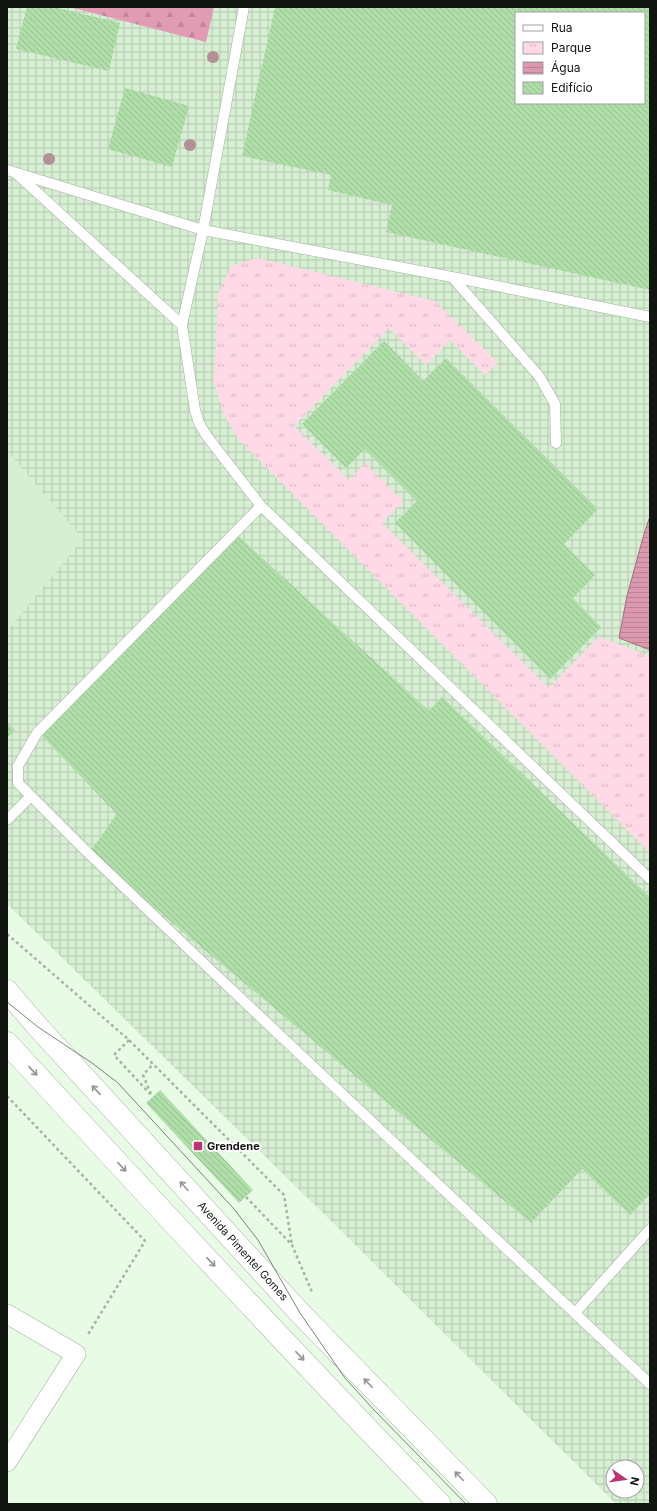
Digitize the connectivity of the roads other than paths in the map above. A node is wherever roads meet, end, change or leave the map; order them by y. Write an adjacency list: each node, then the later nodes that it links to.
1 (244, 7): 3 (lane)
2 (11, 171): 3 (lane); 6 (lane)
3 (203, 230): 4 (lane); 6 (lane)
4 (452, 277): 5 (lane); 7 (lane)
5 (650, 317)
6 (182, 325): 8 (lane)
7 (556, 443)
8 (261, 506): 9 (lane); 11 (lane)
9 (30, 796): 10 (lane); 15 (lane)
10 (7, 820)
11 (650, 879)
12 (7, 991): 20 (main road, Avenida Pimentel Gomes, one-way to 12)
13 (7, 1043): 19 (main road, one-way to 19)
14 (650, 1229): 15 (lane)
15 (575, 1313): 17 (lane)
16 (7, 1314): 18 (street)
17 (650, 1384)
18 (7, 1462)
19 (440, 1504)
20 (486, 1504)

